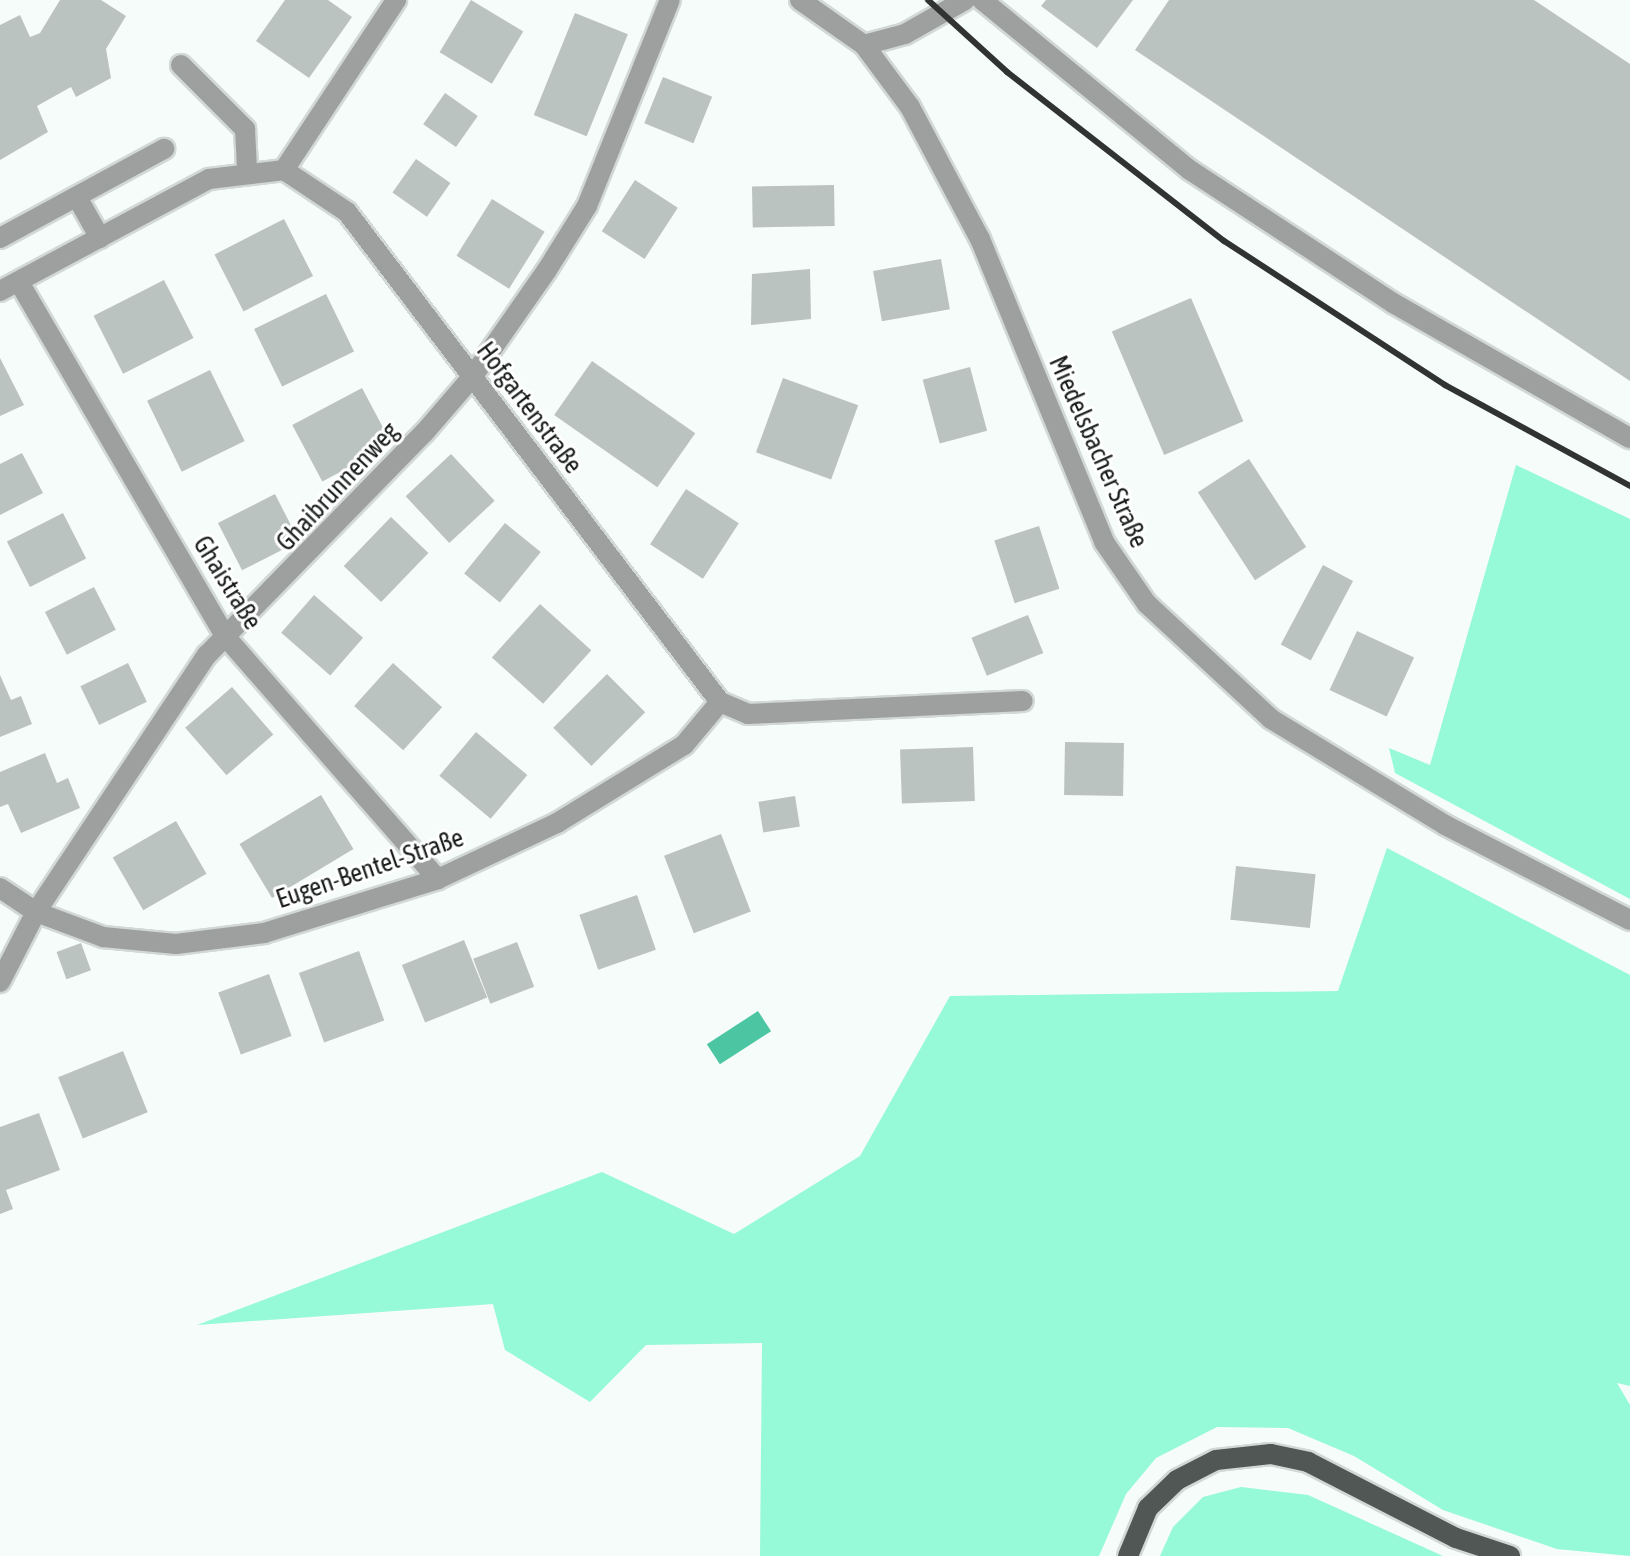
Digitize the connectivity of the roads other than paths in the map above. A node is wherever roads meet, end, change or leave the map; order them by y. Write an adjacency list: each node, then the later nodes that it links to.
1 (396, 0): 10 (street)
2 (670, 0): 15 (street, Ghaibrunnenweg)
3 (800, 0): 6 (street, Miedelsbacher Straße)
4 (965, 0): 6 (street)
5 (982, 0): 16 (street)
6 (864, 45): 23 (street, Miedelsbacher Straße)
7 (181, 65): 9 (street)
8 (164, 149): 11 (street)
9 (247, 169): 10 (street); 13 (street)
10 (284, 170): 15 (street, Hofgartenstraße)
11 (77, 197): 12 (street); 13 (street)
12 (0, 238)
13 (100, 238): 14 (street)
14 (9, 286): 17 (street, Ghaistraße)
15 (473, 376): 17 (street, Ghaibrunnenweg); 19 (street, Hofgartenstraße)
16 (1630, 438)
17 (225, 636): 20 (street, Ghaistraße); 22 (street, Ghaibrunnenweg)
18 (1023, 701): 19 (street)
19 (720, 702): 20 (street, Eugen-Bentel-Straße)
20 (438, 879): 22 (street, Eugen-Bentel-Straße)
21 (0, 888): 22 (street, Eugen-Bentel-Straße)
22 (36, 912): 24 (street, Ghaibrunnenweg)
23 (1630, 920)
24 (0, 982)
25 (1128, 1556): 26 (main road)
26 (1510, 1556)

